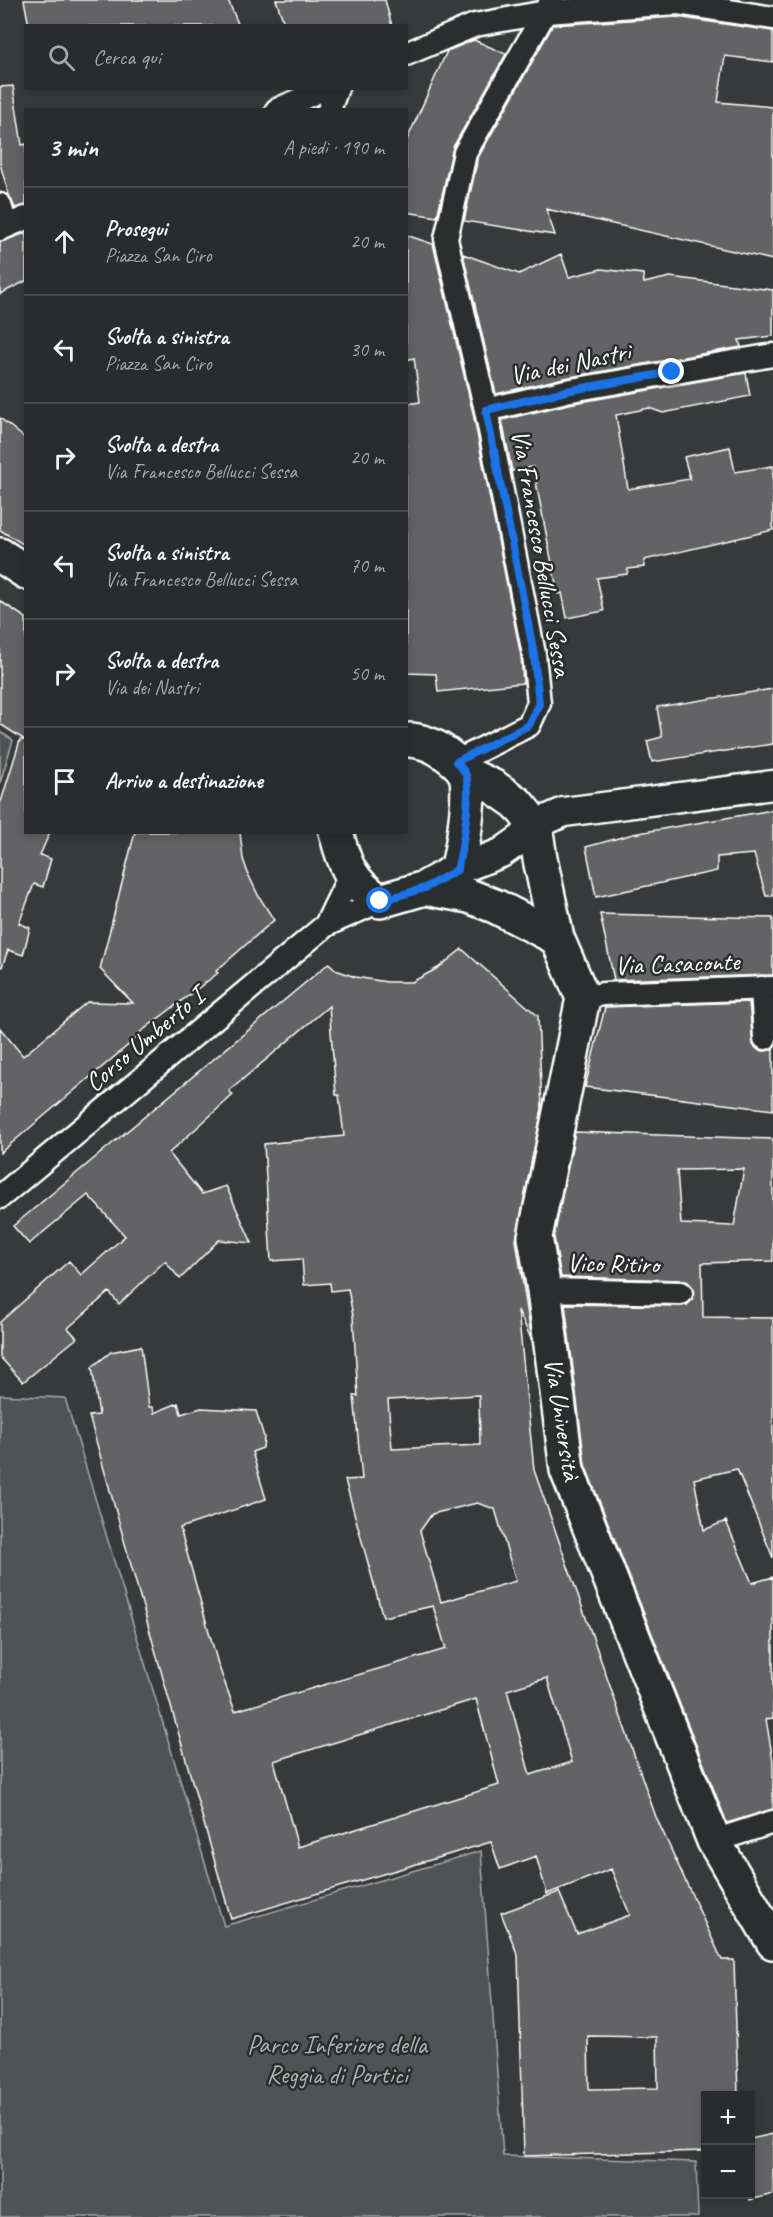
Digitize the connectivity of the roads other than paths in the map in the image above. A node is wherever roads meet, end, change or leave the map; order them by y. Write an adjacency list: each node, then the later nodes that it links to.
1 (549, 6): 2 (street); 3 (street); 9 (street, Via Francesco Bellucci Sessa)
2 (773, 18)
3 (408, 53)
4 (321, 90): 6 (street)
5 (336, 90): 7 (street)
6 (281, 108)
7 (330, 108)
8 (773, 355): 9 (street, Via dei Nastri)
9 (486, 410): 13 (street, Via Francesco Bellucci Sessa)
10 (0, 555): 11 (main road)
11 (24, 571)
12 (408, 740): 13 (main road)
13 (461, 768): 15 (main road); 17 (main road)
14 (773, 785): 15 (street)
15 (535, 825): 17 (street); 22 (main road)
16 (337, 834): 18 (main road)
17 (457, 870): 19 (main road)
18 (351, 873): 20 (main road); 21 (street, Corso Umberto I)
19 (425, 888): 20 (main road); 22 (main road)
20 (380, 901): 21 (street, Corso Umberto I)
21 (326, 925): 26 (street, Corso Umberto I)
22 (557, 938): 24 (main road)
23 (768, 988): 24 (street, Via Casaconte); 25 (street)
24 (584, 998): 27 (main road, Via Università)
25 (765, 1038)
26 (0, 1197)
27 (544, 1290): 28 (street, Vico Ritiro); 30 (main road, Via Università)
28 (681, 1293)
29 (773, 1822): 30 (street)
30 (714, 1842): 31 (main road, Via Università)
31 (773, 1942)

